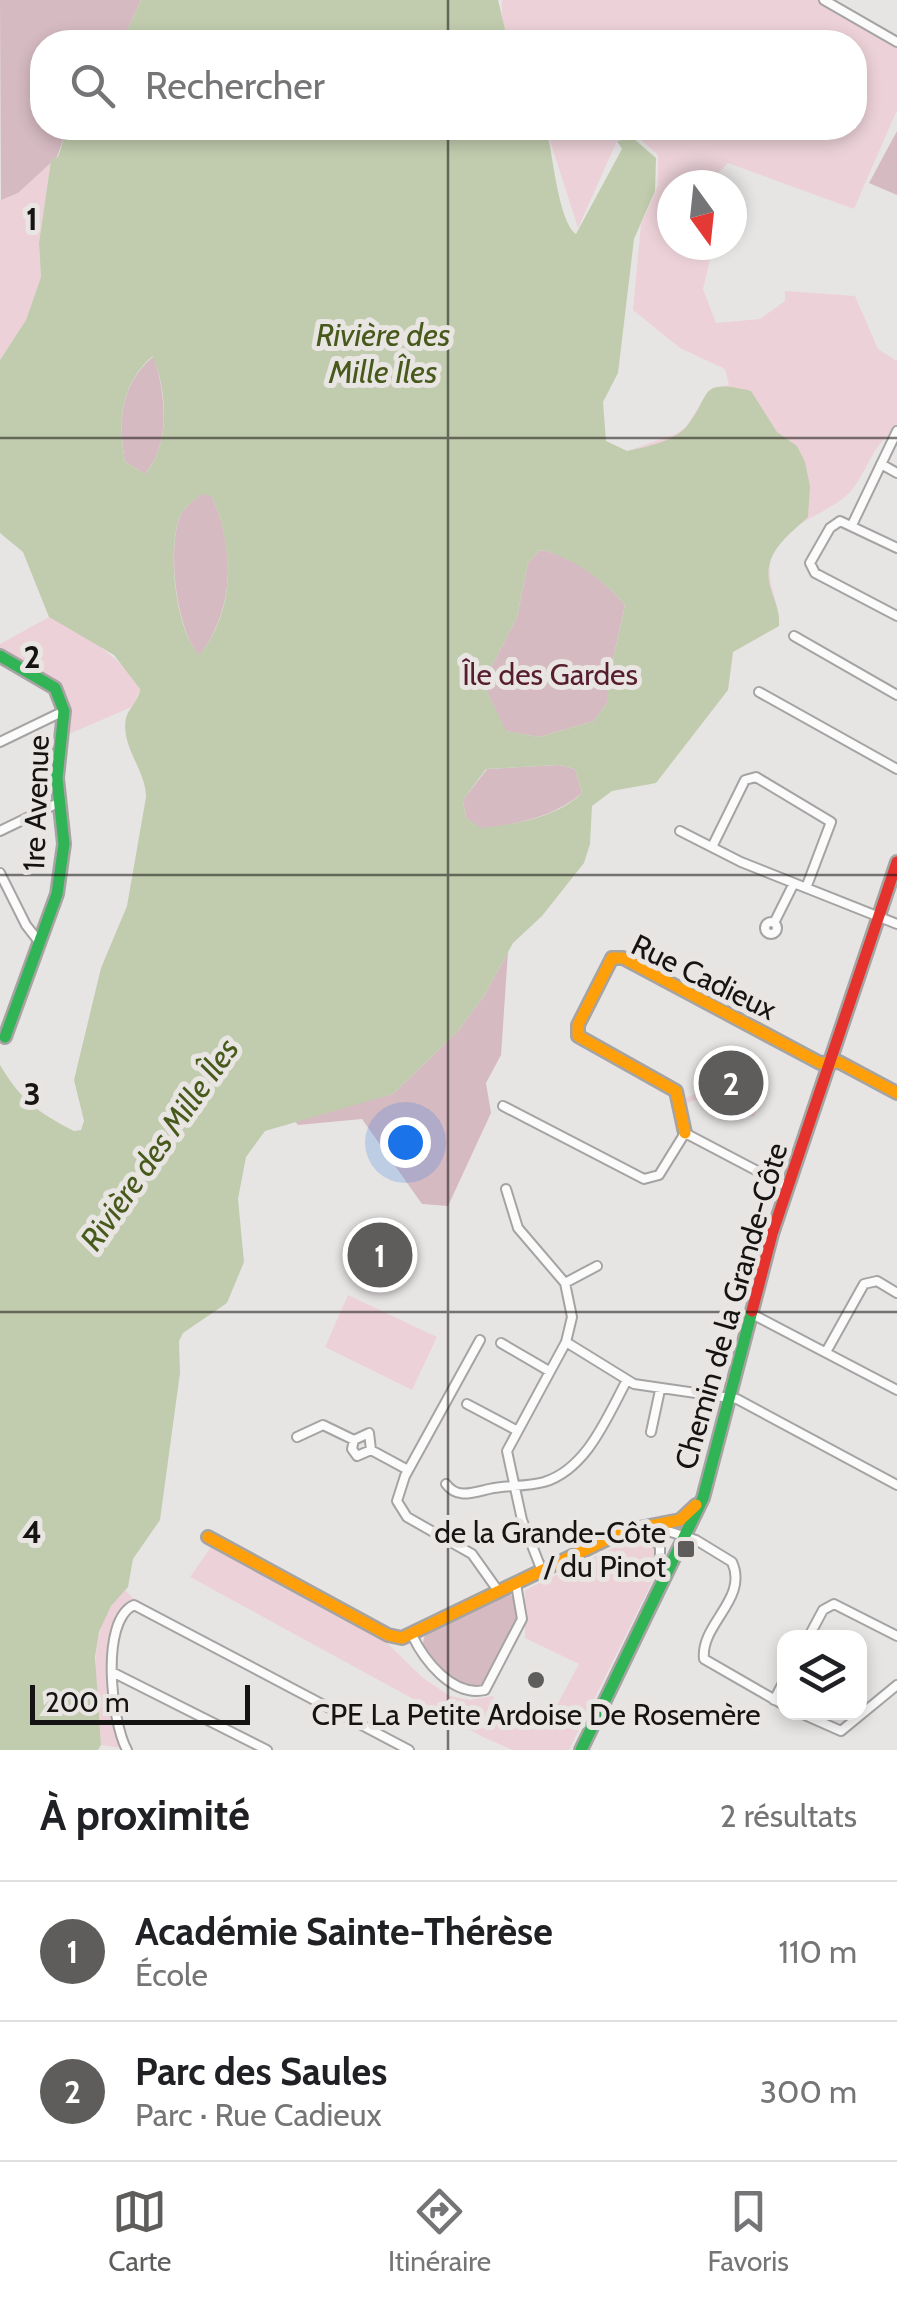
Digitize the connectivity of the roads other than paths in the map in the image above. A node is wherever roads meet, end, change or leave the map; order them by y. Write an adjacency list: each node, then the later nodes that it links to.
1 (824, 0): 2 (street)
2 (897, 42)
3 (897, 431): 4 (street)
4 (881, 464): 5 (street); 6 (street)
5 (897, 473)
6 (852, 525): 7 (street); 8 (street)
7 (897, 548)
8 (897, 616)
9 (794, 636): 12 (street)
10 (0, 656): 13 (street, 1re Avenue)
11 (760, 692): 15 (street)
12 (897, 695)
13 (64, 711): 14 (street); 16 (street, 1re Avenue)
14 (0, 742)
15 (897, 769)
16 (58, 803): 17 (street); 27 (street, 1re Avenue)
17 (0, 831)
18 (680, 831): 19 (street)
19 (712, 846): 22 (street); 23 (street)
20 (897, 862): 24 (street, Chemin de la Grande-Côte)
21 (0, 873): 27 (street)
22 (794, 884): 23 (street); 25 (street)
23 (806, 888): 24 (street)
24 (878, 916): 26 (street); 29 (street, Chemin de la Grande-Côte)
25 (774, 923)
26 (897, 924)
27 (40, 943): 28 (street, 1re Avenue)
28 (5, 1038)
29 (829, 1062): 30 (street); 32 (street, Rue Cadieux); 33 (street, Chemin de la Grande-Côte)
30 (897, 1093)
31 (503, 1106): 32 (street)
32 (685, 1133): 33 (street)
33 (788, 1186): 38 (street, Chemin de la Grande-Côte)
34 (506, 1189): 36 (street)
35 (598, 1266): 36 (street)
36 (565, 1282): 40 (street)
37 (897, 1292): 42 (street)
38 (750, 1313): 42 (street); 47 (street, Chemin de la Grande-Côte)
39 (480, 1340): 54 (street)
40 (566, 1342): 43 (street); 44 (street)
41 (500, 1343): 43 (street)
42 (826, 1352): 46 (street)
43 (549, 1370): 49 (street)
44 (626, 1380): 45 (street); 57 (street)
45 (660, 1390): 47 (street); 50 (street)
46 (897, 1390)
47 (730, 1399): 56 (street); 58 (street, Chemin de la Grande-Côte)
48 (466, 1404): 49 (street)
49 (516, 1430): 57 (street)
50 (651, 1432)
51 (297, 1437): 52 (street)
52 (354, 1440): 53 (street); 53 (street)
53 (371, 1450): 54 (street)
54 (408, 1470): 67 (street)
55 (446, 1484): 57 (street)
56 (897, 1485)
57 (514, 1486): 64 (street)
58 (703, 1498): 59 (street); 62 (street, Chemin de la Grande-Côte)
59 (652, 1526): 62 (street); 63 (street)
60 (632, 1535): 63 (street); 66 (street)
61 (208, 1536): 69 (street)
62 (687, 1536): 66 (street, Chemin de la Grande-Côte); 74 (street)
63 (608, 1538): 64 (street)
64 (542, 1571): 65 (street)
65 (516, 1584): 67 (street); 69 (street)
66 (660, 1590): 82 (street, Chemin de la Grande-Côte)
67 (500, 1592): 69 (street)
68 (812, 1630): 70 (street)
69 (412, 1634)
70 (897, 1636)
71 (112, 1672): 79 (street); 80 (street); 81 (street)
72 (897, 1685): 76 (street)
73 (777, 1694): 74 (street)
74 (774, 1700): 75 (street)
75 (777, 1702)
76 (867, 1710)
77 (816, 1720): 78 (street)
78 (854, 1720)
79 (127, 1750)
80 (267, 1750)
81 (409, 1750)
82 (580, 1750)

